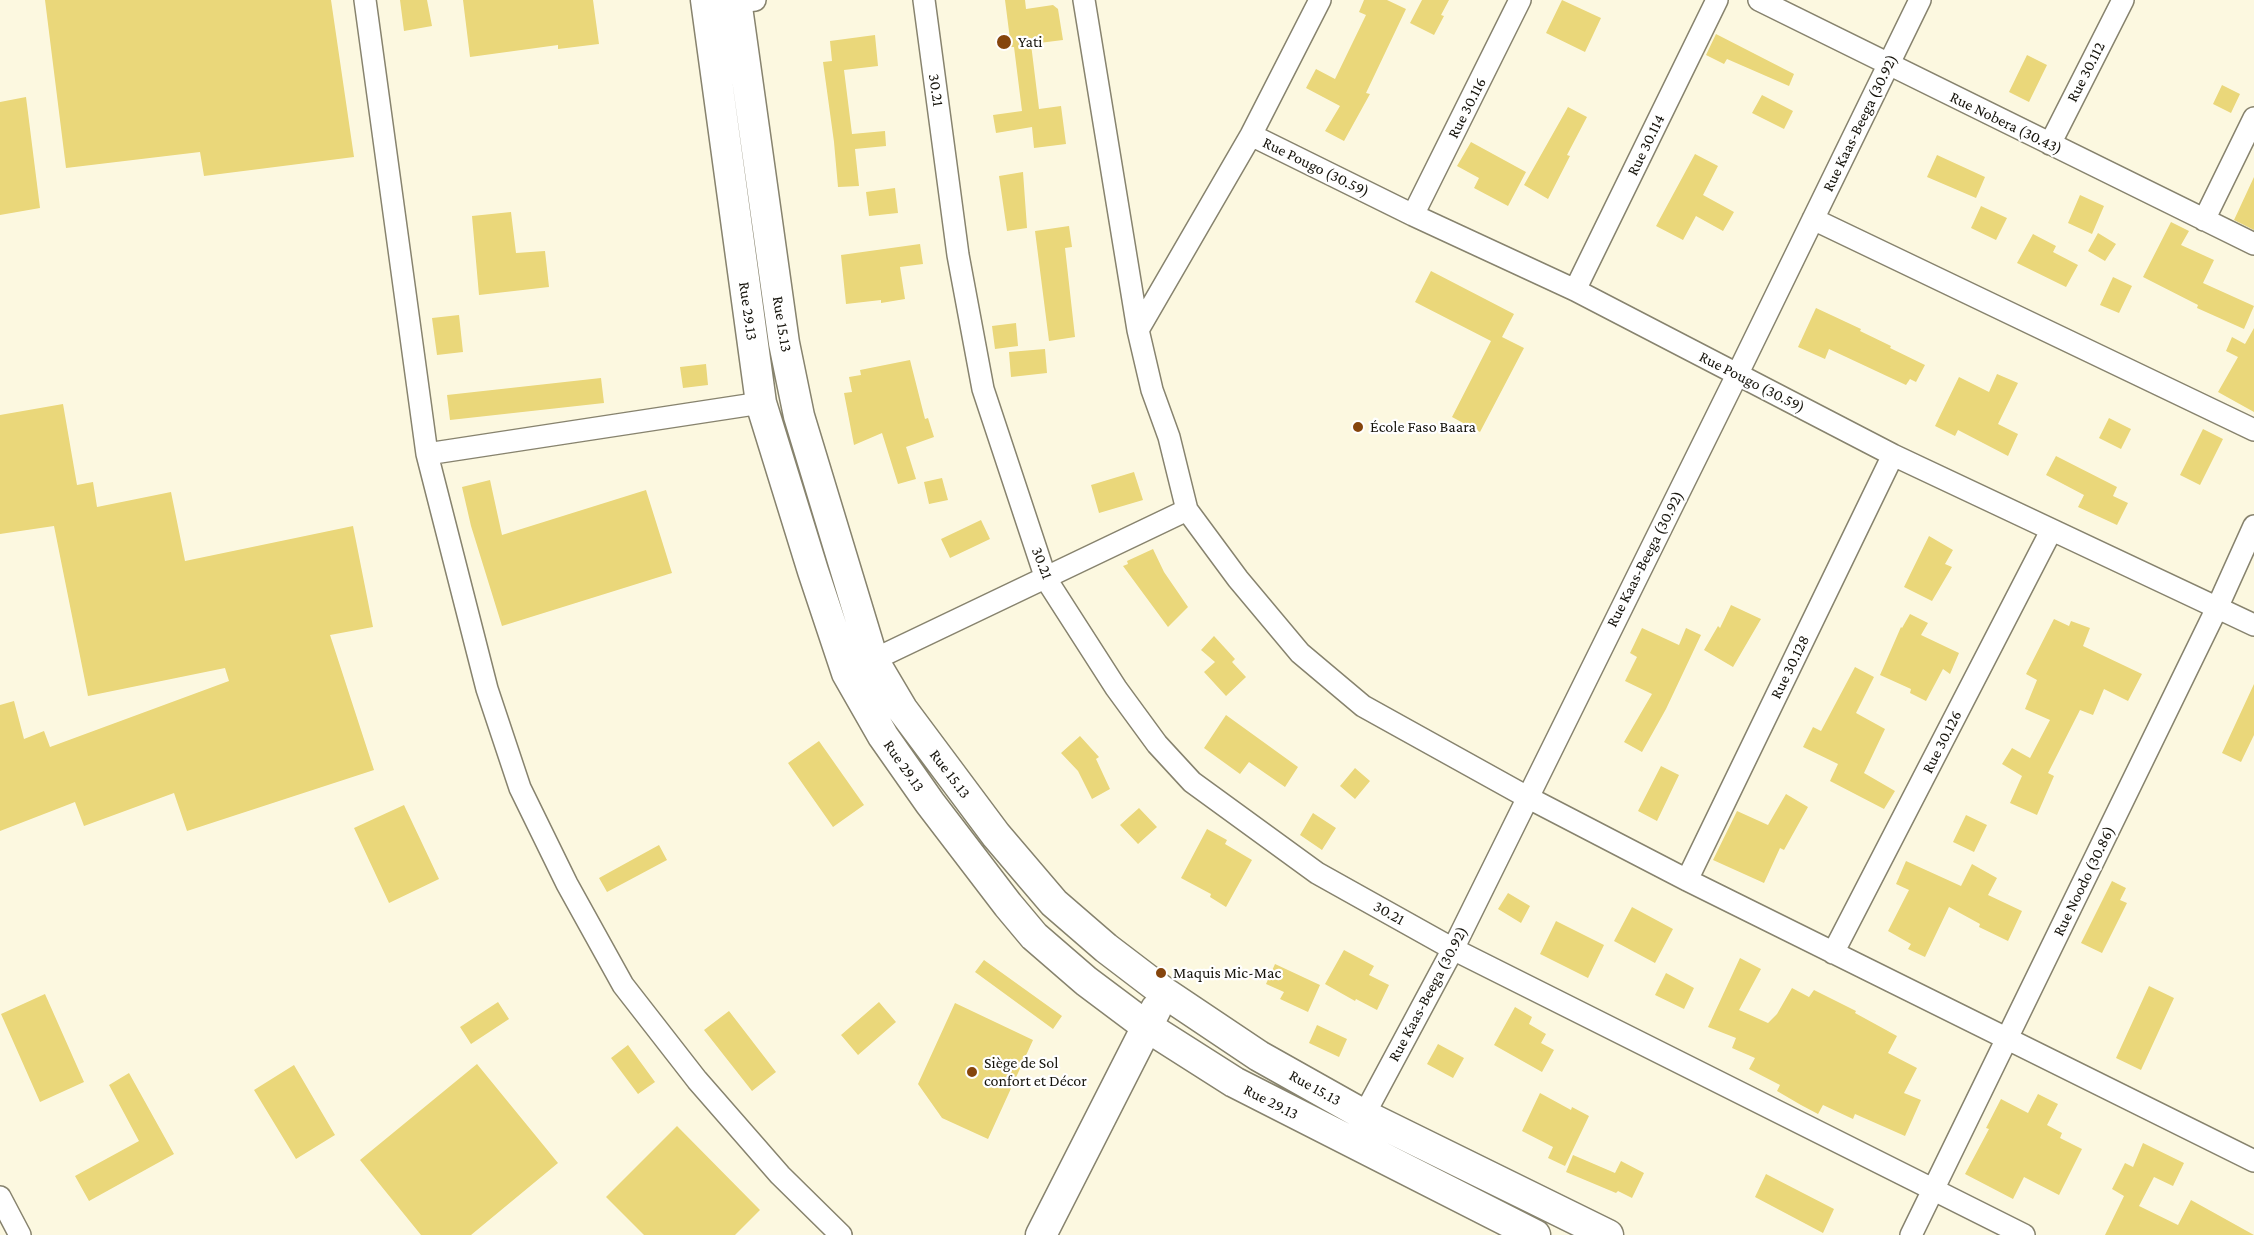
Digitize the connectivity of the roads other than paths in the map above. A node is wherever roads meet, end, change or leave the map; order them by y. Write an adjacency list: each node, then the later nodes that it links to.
1 (365, 0): 25 (street)
2 (924, 0): 30 (street, 30.21 / 30.21)
3 (1084, 0): 21 (street)
4 (1320, 0): 14 (street)
5 (1520, 0): 16 (street, Rue 30.116)
6 (1717, 0): 20 (street, Rue 30.114)
7 (1759, 0): 12 (street, Rue Nobera (30.43))
8 (1920, 0): 12 (street, Rue Kaas-Beega (30.92))
9 (2122, 0): 15 (street, Rue 30.112)
10 (742, 1): 11 (street); 33 (main road, Rue 15.13)
11 (706, 3): 23 (main road, Rue 29.13)
12 (1888, 65): 15 (street, Rue Nobera (30.43)); 17 (street, Rue Kaas-Beega (30.92))
13 (2254, 118): 18 (street)
14 (1251, 135): 16 (street, Rue Pougo (30.59)); 21 (street)
15 (2050, 144): 18 (street, Rue Nobera (30.43))
16 (1413, 215): 20 (street, Rue Pougo (30.59))
17 (1813, 219): 22 (street, Rue Kaas-Beega (30.92)); 24 (street)
18 (2204, 220): 19 (street, Rue Nobera (30.43))
19 (2254, 244)
20 (1575, 290): 22 (street, Rue Pougo (30.59))
21 (1138, 330): 27 (street)
22 (1737, 375): 26 (street, Rue Pougo (30.59)); 34 (street, Rue Kaas-Beega (30.92))
23 (761, 404): 25 (street); 39 (main road, Rue 29.13)
24 (2254, 430)
25 (427, 454): 46 (street)
26 (1893, 455): 29 (street, Rue Pougo (30.59)); 35 (street, Rue 30.128)
27 (1187, 510): 30 (street); 34 (street)
28 (2254, 526): 31 (street, Rue Noodo (30.86))
29 (2051, 531): 31 (street, Rue Pougo (30.59)); 37 (street, Rue 30.126)
30 (1046, 579): 33 (street); 36 (street, 30.21 / 30.21)
31 (2217, 608): 32 (street, Rue Pougo (30.59)); 40 (street, Rue Noodo (30.86))
32 (2254, 625)
33 (873, 660): 38 (main road, Rue 15.13)
34 (1527, 797): 35 (street); 36 (street, Rue Kaas-Beega (30.92))
35 (1687, 880): 37 (street)
36 (1453, 949): 41 (street, Rue Kaas-Beega (30.92)); 43 (street, 30.21)
37 (1833, 953): 40 (street)
38 (1165, 993): 39 (main road); 41 (main road, Rue 15.13)
39 (1146, 1026): 47 (main road); 48 (main road, Rue 29.13)
40 (2007, 1039): 42 (street); 43 (street, Rue Noodo (30.86))
41 (1364, 1115): 49 (main road, Rue 15.13)
42 (2254, 1161)
43 (1934, 1190): 50 (street, Rue Noodo (30.86)); 51 (street, 30.21)
44 (0, 1197): 45 (street)
45 (20, 1235)
46 (841, 1235)
47 (1041, 1235)
48 (1535, 1235)
49 (1608, 1235)
50 (1911, 1235)
51 (2025, 1235)

